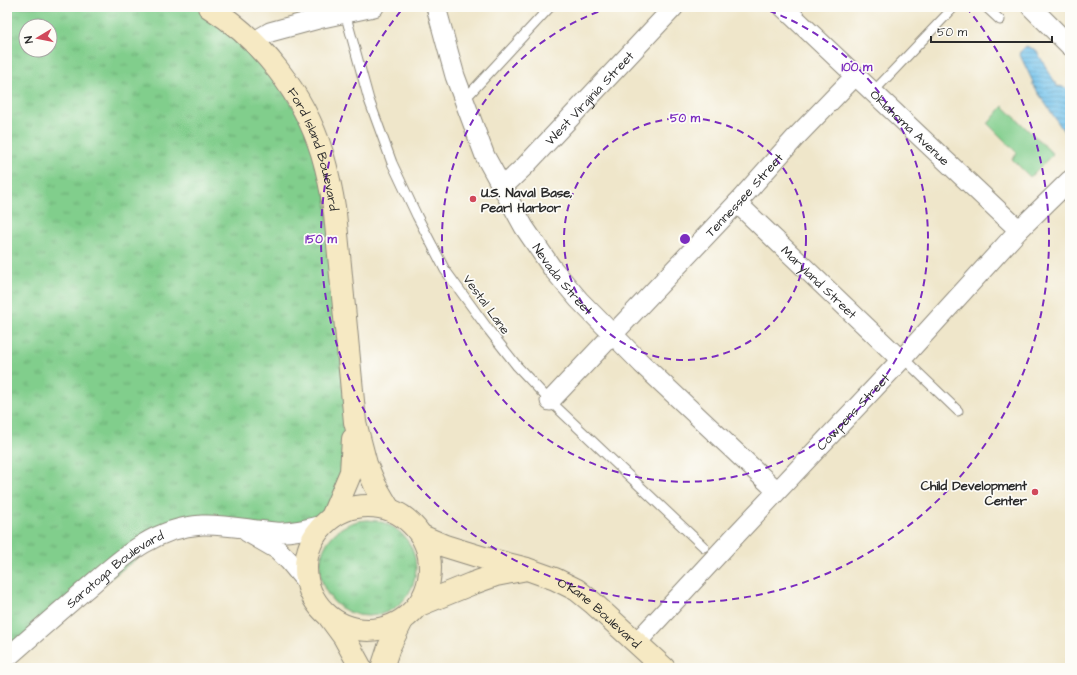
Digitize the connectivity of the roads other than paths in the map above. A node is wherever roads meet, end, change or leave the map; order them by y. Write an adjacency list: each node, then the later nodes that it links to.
1 (209, 7): 12 (street, Ford Island Boulevard)
2 (374, 7): 10 (street)
3 (436, 7): 16 (street, Nevada Street)
4 (550, 7): 16 (lane)
5 (674, 7): 18 (street, West Virginia Street)
6 (783, 7): 14 (street, Oklahoma Avenue)
7 (954, 7): 15 (lane)
8 (986, 7): 11 (lane)
9 (1031, 7): 13 (street)
10 (345, 13): 12 (street); 23 (lane, Vestal Lane)
11 (1000, 20)
12 (252, 42): 25 (street, Ford Island Boulevard)
13 (1070, 46)
14 (856, 75): 15 (street, Oklahoma Avenue); 19 (street, Tennessee Street)
15 (873, 92): 20 (street, Oklahoma Avenue)
16 (463, 100): 18 (street, Nevada Street)
17 (1070, 180): 20 (street, Cowpens Street)
18 (503, 187): 21 (street, Nevada Street)
19 (737, 203): 21 (street, Tennessee Street); 22 (street, Maryland Street)
20 (1020, 230): 22 (street, Cowpens Street)
21 (612, 334): 23 (street, Tennessee Street); 26 (street, Nevada Street)
22 (902, 359): 24 (lane); 26 (street, Cowpens Street)
23 (550, 401): 31 (lane, Vestal Lane)
24 (958, 411)
25 (355, 422): 27 (street, Ford Island Boulevard); 28 (street, Ford Island Boulevard)
26 (777, 492): 36 (street, Cowpens Street)
27 (389, 509): 28 (street); 30 (street)
28 (327, 521): 29 (street, Saratoga Boulevard); 33 (street)
29 (240, 528): 33 (street, Saratoga Boulevard); 37 (street, Saratoga Boulevard)
30 (422, 536): 32 (street, O'Kane Boulevard); 34 (street)
31 (704, 547)
32 (527, 569): 34 (street, O'Kane Boulevard); 36 (street, O'Kane Boulevard)
33 (308, 584): 35 (street)
34 (409, 614): 35 (street); 39 (street)
35 (330, 617): 38 (street)
36 (636, 644): 40 (street, O'Kane Boulevard)
37 (7, 658)
38 (361, 668)
39 (382, 668)
40 (664, 668)

